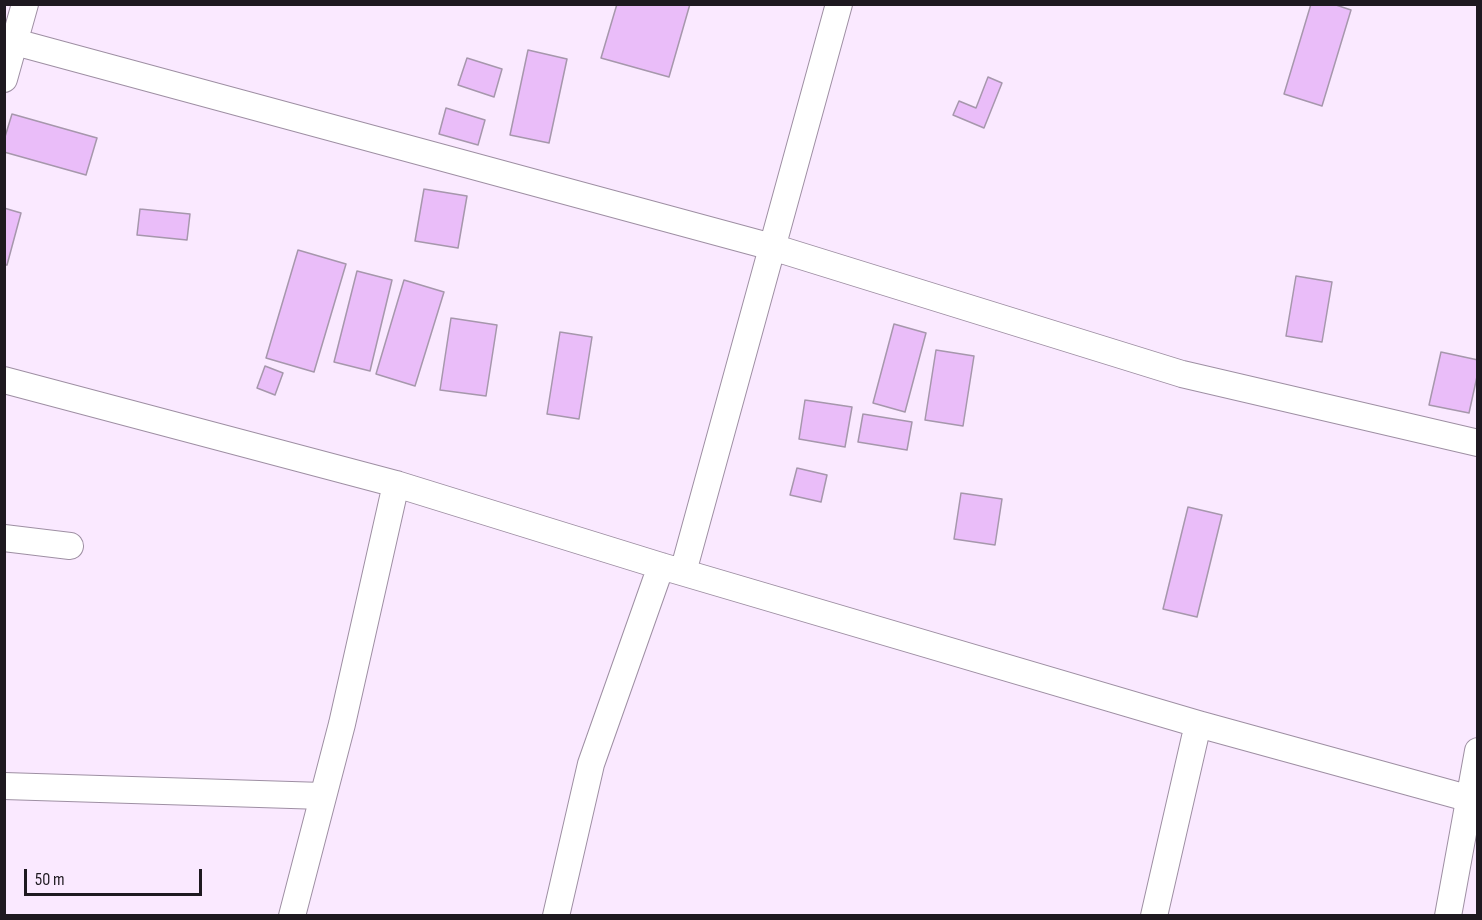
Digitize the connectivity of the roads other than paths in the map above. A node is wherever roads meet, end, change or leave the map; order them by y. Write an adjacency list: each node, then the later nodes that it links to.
1 (25, 4): 3 (street)
2 (839, 4): 5 (street)
3 (15, 42): 4 (street); 5 (street)
4 (4, 79)
5 (772, 247): 7 (street); 11 (street)
6 (4, 380): 8 (street)
7 (1478, 443)
8 (396, 484): 11 (street); 15 (street)
9 (4, 538): 10 (street)
10 (70, 546)
11 (672, 569): 12 (street); 18 (street)
12 (1198, 724): 16 (street); 19 (street)
13 (1478, 752): 16 (street)
14 (4, 786): 15 (street)
15 (323, 796): 17 (street)
16 (1474, 800): 20 (street)
17 (292, 915)
18 (556, 915)
19 (1154, 915)
20 (1448, 915)

